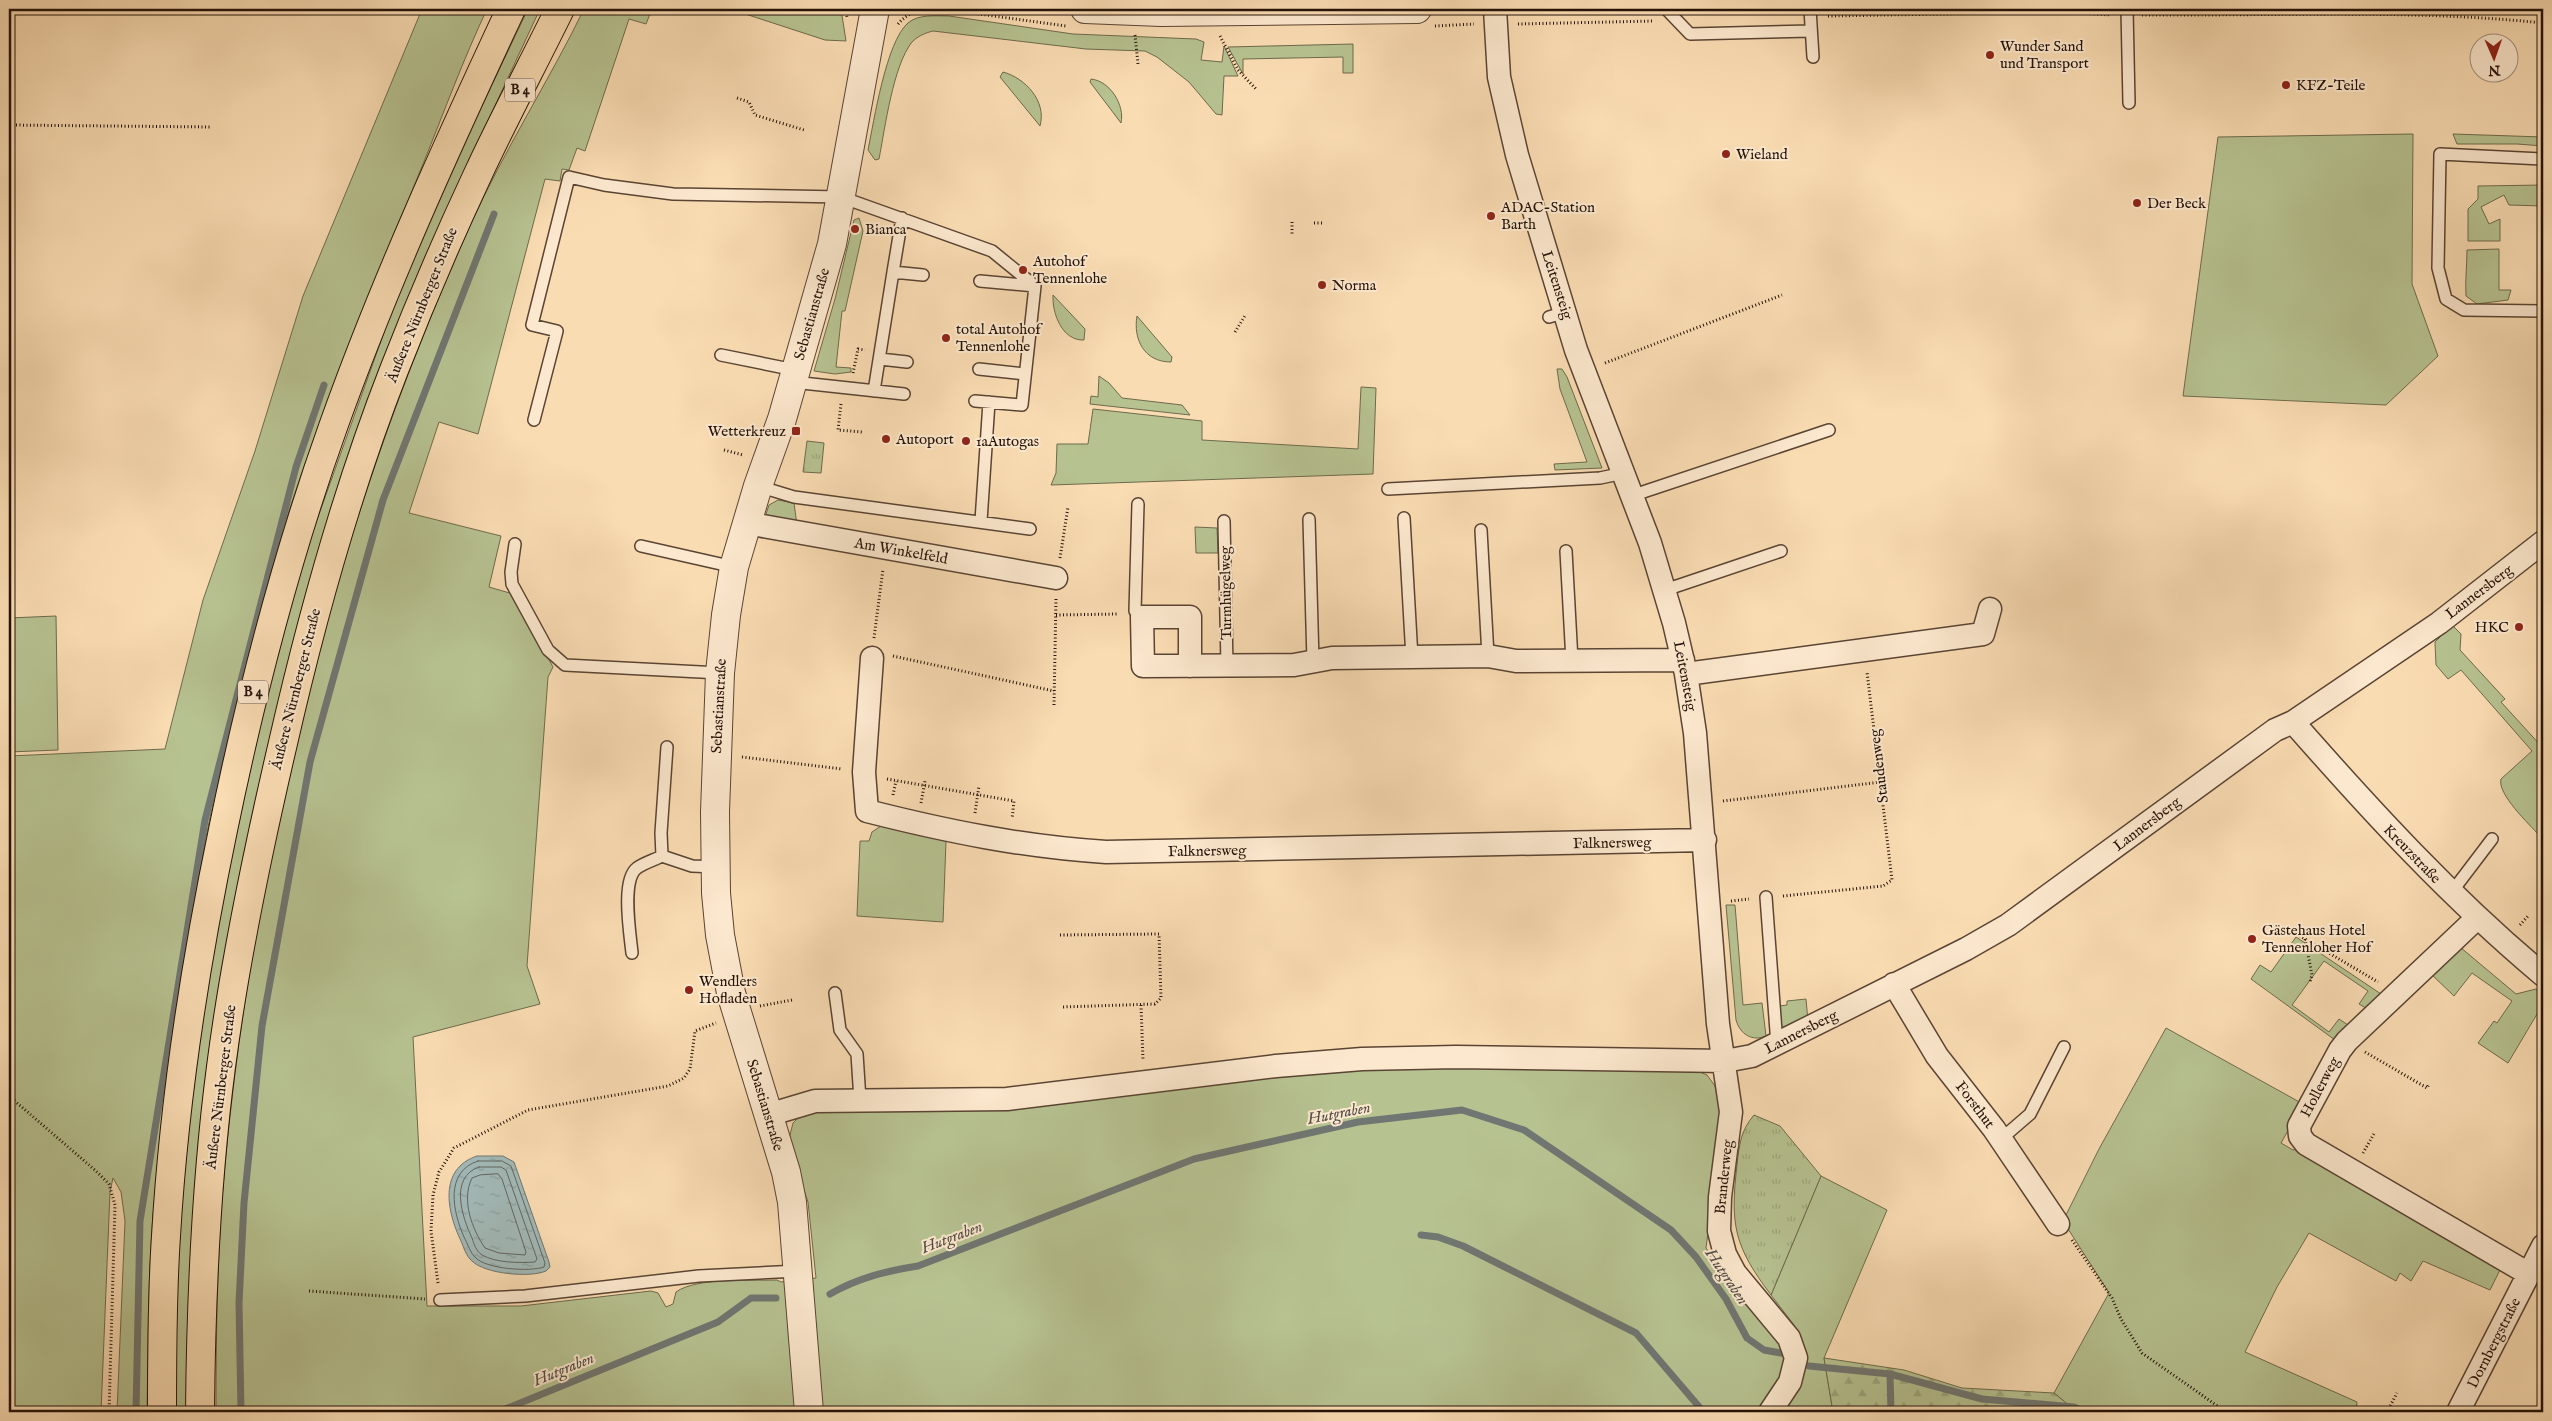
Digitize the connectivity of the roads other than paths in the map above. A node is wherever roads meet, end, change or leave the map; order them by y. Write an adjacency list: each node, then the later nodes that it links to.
1 (511, 9): 89 (highway, B 4)
2 (560, 9): 90 (highway, Äußere Nürnberger Straße / B 4)
3 (1085, 9): 4 (street)
4 (1381, 9): 5 (street)
5 (1417, 9)
6 (1495, 9): 34 (street, Leitensteig)
7 (1666, 9): 11 (lane)
8 (1810, 9): 11 (lane)
9 (2127, 9): 13 (lane)
10 (874, 19): 15 (street, Sebastianstraße)
11 (1811, 31): 12 (lane)
12 (1813, 57)
13 (2129, 103)
14 (2543, 159): 21 (lane)
15 (840, 197): 16 (lane); 27 (street, Sebastianstraße); 32 (lane)
16 (902, 218): 17 (lane); 20 (lane)
17 (893, 272): 18 (lane); 23 (lane)
18 (923, 275)
19 (980, 280): 20 (lane)
20 (1035, 286): 26 (lane)
21 (2543, 311)
22 (721, 355): 27 (lane)
23 (880, 359): 24 (lane); 28 (lane)
24 (907, 362)
25 (979, 369): 26 (lane)
26 (1025, 374): 31 (lane)
27 (794, 376): 28 (lane); 35 (street, Sebastianstraße)
28 (874, 391): 29 (lane)
29 (904, 394)
30 (975, 401): 31 (lane)
31 (990, 402): 41 (lane)
32 (534, 420)
33 (1829, 430): 37 (lane)
34 (1624, 473): 36 (lane); 37 (street, Leitensteig)
35 (758, 486): 41 (lane); 43 (street, Sebastianstraße)
36 (1388, 489)
37 (1634, 495): 53 (street, Leitensteig)
38 (1138, 504): 55 (lane)
39 (1404, 518): 58 (lane)
40 (1309, 519): 59 (lane)
41 (981, 521): 44 (lane)
42 (1224, 521): 62 (lane, Turmhügelweg)
43 (746, 523): 51 (street, Sebastianstraße); 52 (street, Am Winkelfeld)
44 (1030, 529)
45 (1481, 530): 57 (lane)
46 (2543, 542): 65 (street, Lannersberg)
47 (515, 544): 64 (lane)
48 (641, 546): 51 (lane)
49 (1566, 551): 60 (lane)
50 (1781, 551): 53 (lane)
51 (734, 567): 64 (street, Sebastianstraße)
52 (1056, 578)
53 (1665, 590): 63 (street, Leitensteig)
54 (1990, 609): 63 (street)
55 (1140, 616): 61 (street); 61 (street)
56 (872, 655): 68 (street, Falknersweg)
57 (1488, 656): 58 (street); 60 (street)
58 (1412, 658): 59 (street)
59 (1313, 661): 62 (street)
60 (1572, 661): 63 (street)
61 (1190, 666): 62 (street)
62 (1227, 666)
63 (1684, 667): 68 (street, Leitensteig)
64 (720, 674): 70 (street, Sebastianstraße)
65 (2293, 722): 71 (street, Kreuzstraße); 76 (street, Lannersberg)
66 (668, 747): 69 (lane)
67 (2492, 839): 71 (lane)
68 (1705, 840): 80 (street, Leitensteig)
69 (662, 856): 70 (lane); 74 (lane)
70 (716, 866): 82 (street, Sebastianstraße)
71 (2451, 893): 73 (street, Kreuzstraße)
72 (1766, 897): 78 (lane)
73 (2477, 918): 75 (street, Kreuzstraße); 87 (street, Hollerweg)
74 (632, 953)
75 (2543, 975)
76 (1894, 984): 78 (street, Lannersberg); 83 (street, Forsthut)
77 (835, 993): 81 (lane)
78 (1777, 1045): 80 (street, Lannersberg)
79 (2064, 1047): 83 (lane)
80 (1725, 1062): 81 (street); 92 (street, Branderweg)
81 (860, 1100): 82 (street)
82 (768, 1115): 86 (street, Sebastianstraße)
83 (2000, 1139): 84 (street, Forsthut)
84 (2058, 1224)
85 (2543, 1246): 87 (street, Dornbergstraße)
86 (798, 1271): 88 (lane); 91 (street, Sebastianstraße)
87 (2529, 1274): 93 (street, Dornbergstraße)
88 (440, 1300)
89 (162, 1412)
90 (200, 1412)
91 (809, 1412)
92 (1770, 1412)
93 (2458, 1412)

